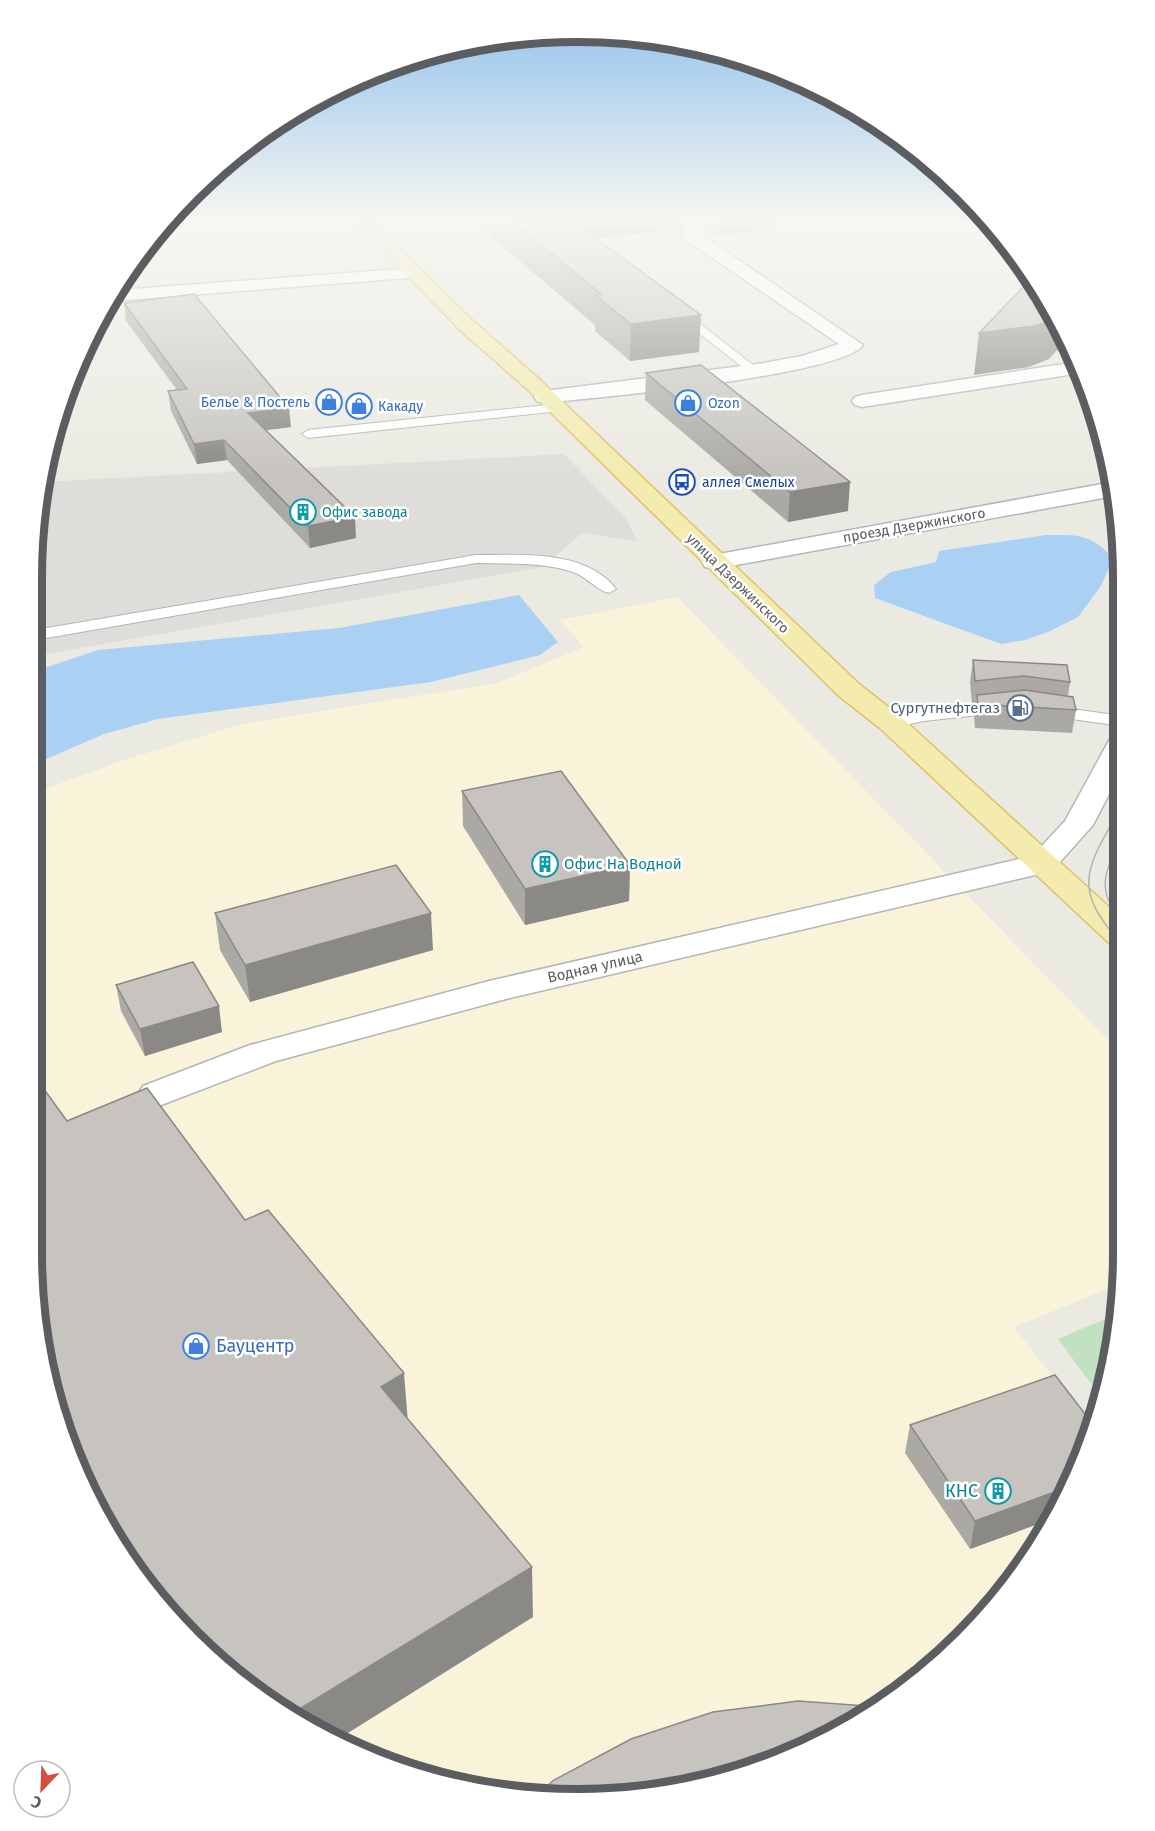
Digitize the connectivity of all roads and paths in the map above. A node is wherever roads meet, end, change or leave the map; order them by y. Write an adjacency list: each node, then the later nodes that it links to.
1 (450, 307): 6 (main road, улица Дзержинского)
2 (673, 307): 5 (lane)
3 (798, 307): 5 (street)
4 (1070, 369): 7 (street)
5 (754, 371): 6 (street)
6 (550, 402): 8 (lane); 12 (main road, улица Дзержинского)
7 (862, 402)
8 (308, 434)
9 (1105, 490): 10 (street, проезд Дзержинского)
10 (1082, 494): 11 (street); 12 (street, проезд Дзержинского)
11 (1106, 496)
12 (714, 562): 16 (main road, улица Дзержинского)
13 (609, 589): 14 (lane)
14 (42, 634)
15 (1113, 720): 16 (lane)
16 (891, 723): 18 (main road, улица Дзержинского)
17 (1113, 758): 18 (street)
18 (1041, 864): 19 (main road, улица Дзержинского); 20 (street, Водная улица)
19 (1113, 930)
20 (156, 1095)

